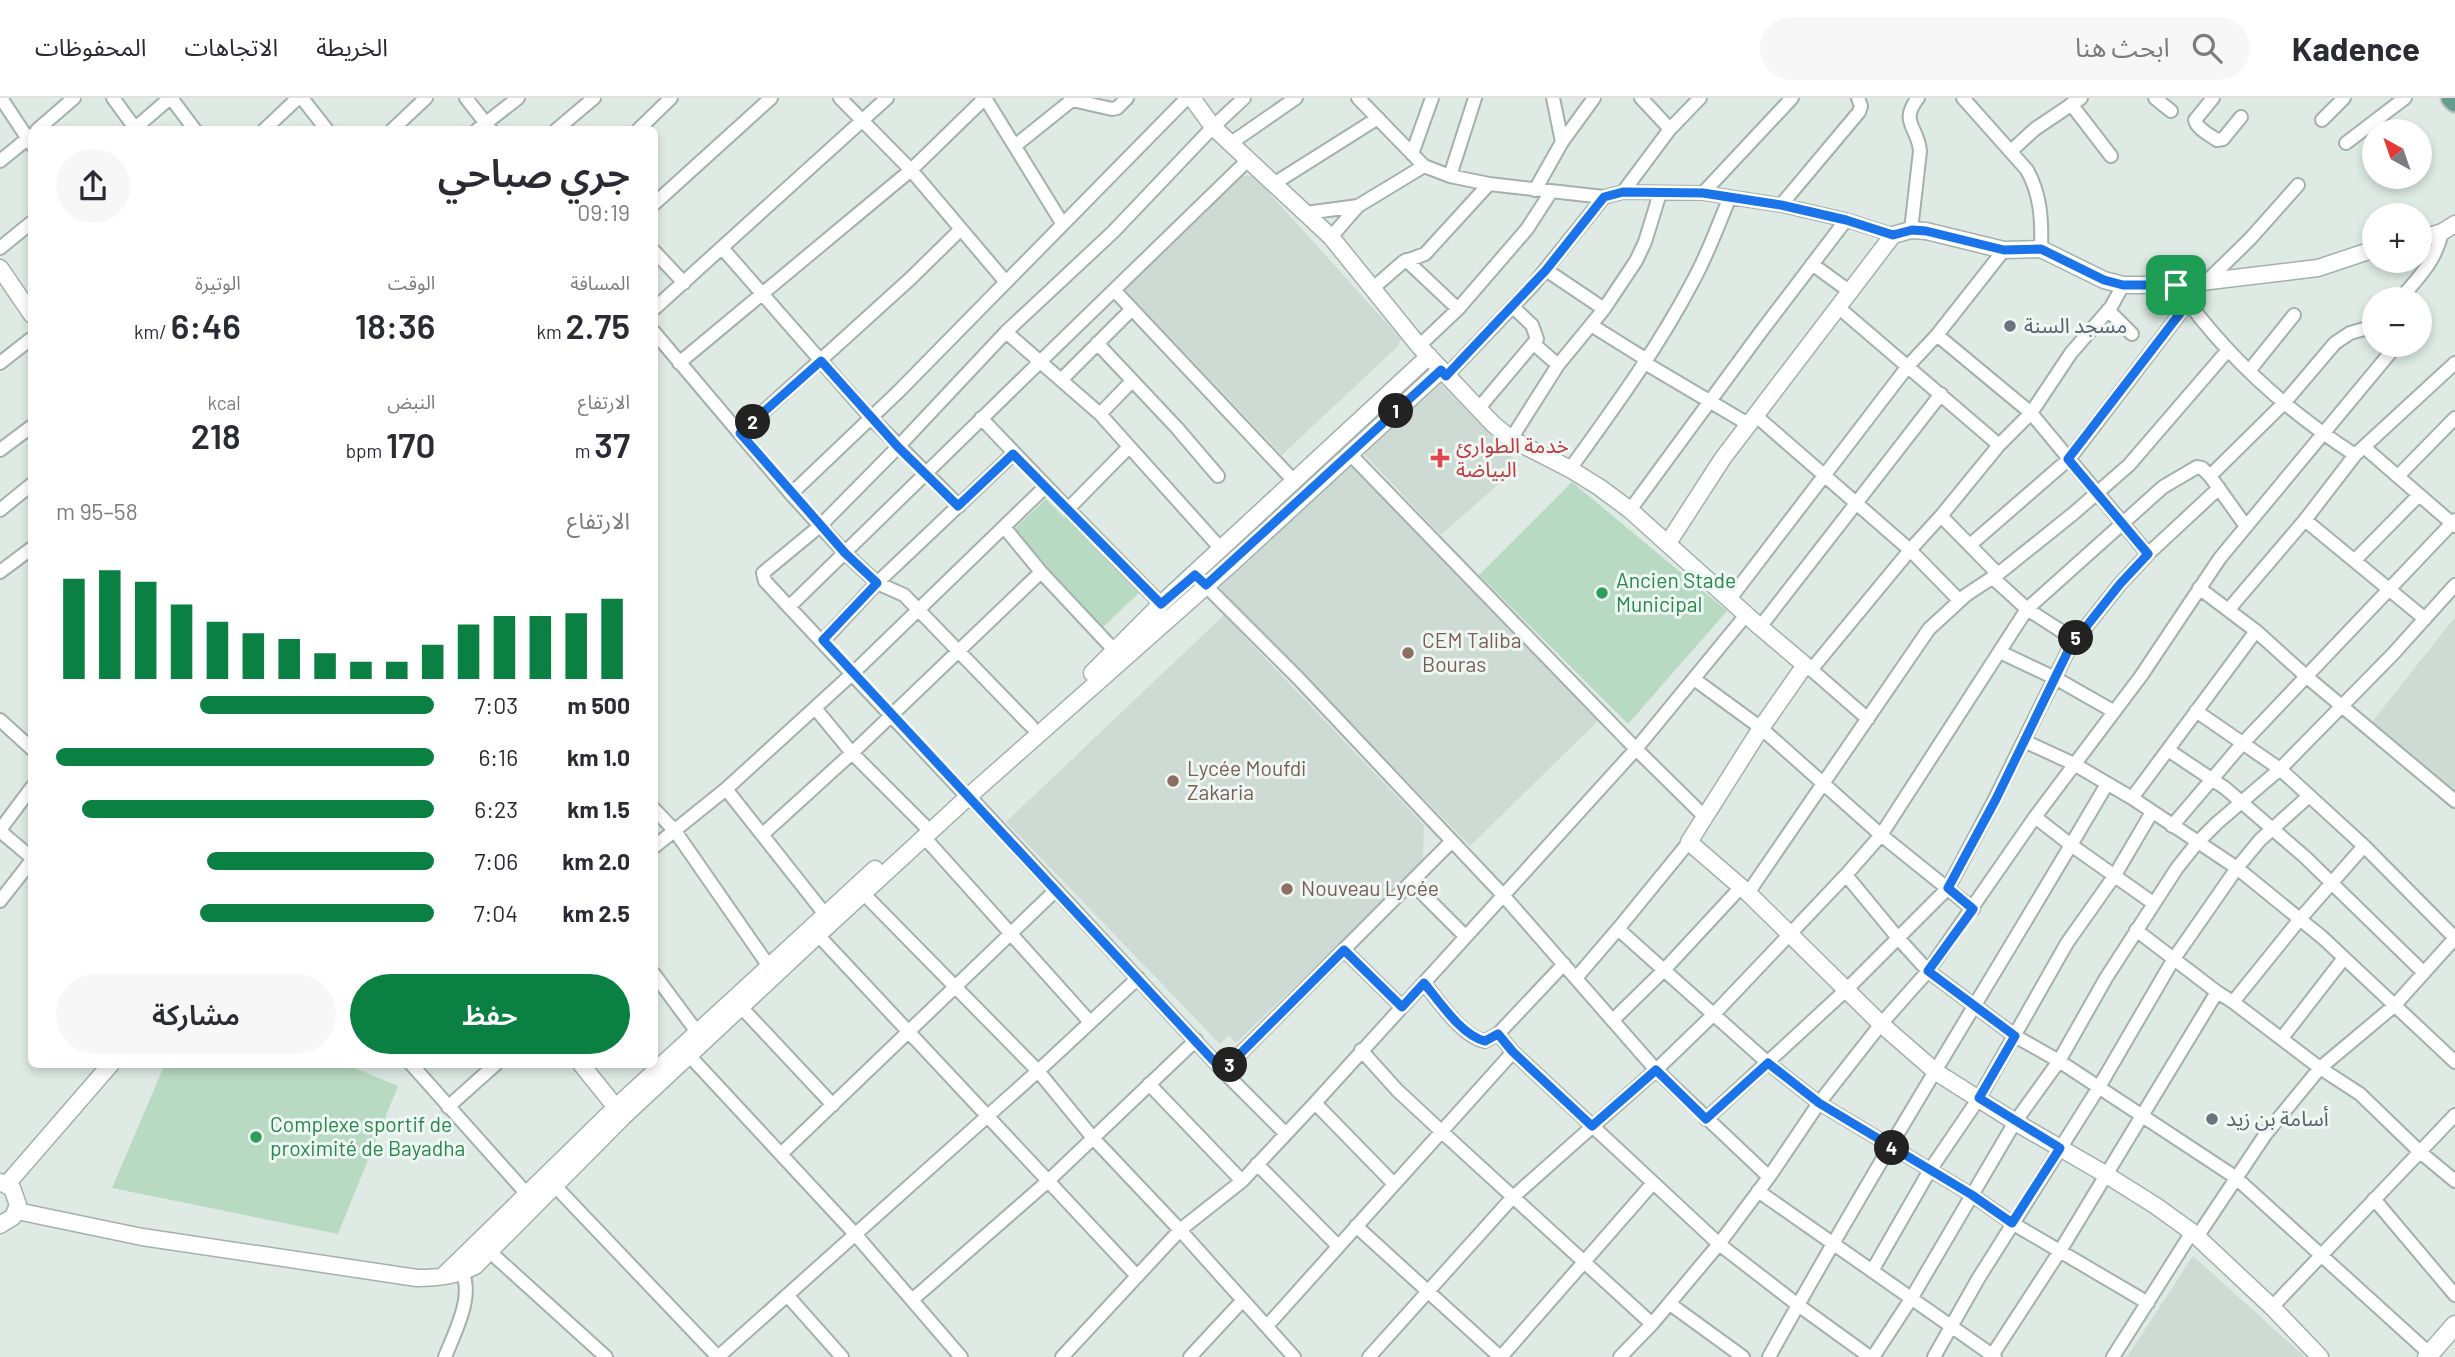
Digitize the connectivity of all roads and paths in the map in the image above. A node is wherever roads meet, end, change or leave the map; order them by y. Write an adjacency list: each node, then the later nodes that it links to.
1 (1, 98): 55 (street)
2 (74, 98): 42 (street)
3 (113, 98): 43 (street)
4 (170, 98): 44 (street); 45 (street)
5 (300, 98): 46 (street); 47 (street)
6 (426, 98): 48 (street)
7 (466, 98): 49 (street)
8 (518, 98): 50 (street)
9 (594, 98): 51 (street)
10 (671, 98): 52 (street)
11 (771, 98): 79 (street)
12 (840, 98): 40 (street)
13 (887, 98): 40 (street)
14 (1127, 98): 60 (street)
15 (1187, 98): 84 (street)
16 (1192, 98): 53 (street)
17 (1244, 98): 53 (street)
18 (1296, 98): 58 (street)
19 (1432, 98): 62 (street)
20 (1475, 98): 68 (street)
21 (1553, 98): 57 (street)
22 (1594, 98): 57 (street)
23 (1641, 98): 54 (street)
24 (1700, 98): 54 (street)
25 (1792, 98): 76 (street)
26 (1858, 98): 80 (street)
27 (1918, 98): 88 (street)
28 (1963, 98): 61 (street)
29 (2154, 98): 37 (street)
30 (2213, 98): 38 (street)
31 (2344, 98): 41 (street)
32 (2405, 98): 59 (street)
33 (2451, 98): 36 (main road)
34 (1361, 99): 39 (street)
35 (2076, 101): 61 (street); 63 (street)
36 (2455, 102)
37 (2171, 111)
38 (2241, 117)
39 (1378, 118): 62 (street); 69 (street)
40 (864, 120): 67 (street); 92 (street)
41 (2322, 120)
42 (42, 126)
43 (132, 126)
44 (137, 126)
45 (192, 126)
46 (268, 126)
47 (324, 126)
48 (396, 126)
49 (484, 126)
50 (486, 126)
51 (561, 126)
52 (642, 126)
53 (1213, 127): 58 (street); 123 (street)
54 (1670, 129): 74 (street)
55 (28, 136)
56 (28, 140): 65 (street)
57 (1562, 142): 72 (street)
58 (1231, 143): 64 (street)
59 (2346, 143)
60 (1016, 145): 67 (street); 84 (street)
61 (2011, 151): 93 (street)
62 (1412, 154): 66 (street)
63 (2111, 156)
64 (1249, 159): 69 (street); 108 (street)
65 (0, 161)
66 (1424, 166): 68 (street); 81 (street)
67 (911, 170): 87 (street); 109 (street)
68 (1450, 176): 70 (street)
69 (1275, 183): 82 (street)
70 (1489, 184): 72 (street); 97 (street)
71 (2298, 185): 101 (street)
72 (1535, 190): 73 (street)
73 (1551, 192): 77 (street); 117 (street)
74 (1623, 192): 75 (street); 77 (street)
75 (1660, 193): 76 (street); 118 (street)
76 (1703, 193): 78 (street)
77 (1604, 197): 100 (street)
78 (1730, 197): 80 (street); 135 (street)
79 (658, 200)
80 (1781, 205): 83 (street)
81 (1358, 206): 82 (street); 90 (street)
82 (1306, 213): 90 (street)
83 (1846, 220): 89 (street); 98 (street)
84 (1062, 223): 102 (street)
85 (28, 225): 91 (street)
86 (2448, 228): 106 (street)
87 (960, 230): 102 (street); 133 (street)
88 (1912, 230): 89 (street); 94 (street)
89 (1893, 235): 110 (street)
90 (1331, 237): 107 (street)
91 (0, 248)
92 (723, 248): 103 (street); 109 (street)
93 (2041, 249): 94 (street); 104 (street)
94 (2004, 250): 125 (street)
95 (2362, 253): 101 (street)
96 (658, 255): 103 (street)
97 (1406, 260): 107 (street); 117 (street)
98 (1812, 264): 110 (street); 146 (street)
99 (0, 268): 115 (street)
100 (1546, 270): 113 (street); 118 (street)
101 (2208, 280): 105 (street)
102 (1005, 281): 151 (street)
103 (684, 284): 112 (street)
104 (2123, 285): 105 (street); 119 (street)
105 (2176, 285): 111 (street)
106 (2410, 287)
107 (1372, 289): 131 (street)
108 (1114, 290): 116 (street); 134 (street)
109 (763, 292): 133 (street); 137 (street)
110 (1849, 292): 114 (street)
111 (2188, 303): 130 (street); 166 (street)
112 (658, 307)
113 (1513, 307): 129 (street); 142 (street)
114 (1838, 307): 140 (street); 154 (street)
115 (28, 309)
116 (1132, 309): 128 (street); 173 (street)
117 (1458, 309): 131 (street)
118 (1604, 309): 121 (street)
119 (2108, 310): 124 (street); 149 (street)
120 (2294, 314): 141 (street)
121 (1591, 325): 135 (street); 139 (street)
122 (2362, 330): 147 (street)
123 (1006, 332): 134 (street); 160 (street)
124 (2132, 334)
125 (1937, 335): 140 (street); 149 (street)
126 (658, 337): 137 (street)
127 (28, 341): 136 (street)
128 (1097, 342): 143 (street); 144 (street)
129 (1534, 344): 139 (street); 148 (street)
130 (2228, 350): 141 (street); 178 (street)
131 (1424, 351): 142 (street); 173 (street)
132 (2387, 357): 157 (street)
133 (821, 361): 151 (street); 156 (street)
134 (1040, 361): 143 (street); 152 (street)
135 (1646, 361): 146 (street); 167 (street)
136 (0, 363)
137 (679, 363): 156 (street)
138 (2455, 363): 163 (street)
139 (1558, 365): 158 (street)
140 (1908, 366): 145 (street); 170 (street)
141 (2249, 371): 147 (street)
142 (1443, 373): 148 (street); 165 (street)
143 (1062, 379): 150 (street)
144 (1132, 381): 150 (street); 169 (street)
145 (1941, 394): 159 (street); 180 (street)
146 (1710, 400): 154 (street); 184 (street)
147 (2284, 403): 157 (street); 171 (street)
148 (1479, 408): 158 (street)
149 (2031, 413): 159 (street); 166 (street)
150 (1100, 414): 161 (street)
151 (871, 418): 160 (street); 177 (street)
152 (981, 418): 164 (street); 168 (street)
153 (2455, 418): 172 (street)
154 (1752, 419): 170 (street); 192 (street)
155 (28, 429): 162 (street)
156 (740, 433): 177 (street)
157 (2322, 434): 163 (street); 190 (street)
158 (1511, 439): 167 (street)
159 (1999, 446): 185 (street)
160 (898, 447): 168 (street); 189 (street)
161 (1129, 447): 182 (street); 194 (street)
162 (0, 450)
163 (2359, 451): 172 (street); 186 (street)
164 (1013, 454): 175 (street); 181 (street)
165 (1350, 454): 203 (street); 241 (street)
166 (2068, 459): 178 (street); 193 (street)
167 (1570, 470): 184 (street)
168 (927, 474): 181 (street); 197 (street)
169 (1218, 476)
170 (1825, 476): 180 (street); 208 (street)
171 (2210, 476): 176 (street); 187 (street)
172 (2398, 476): 179 (street)
173 (1294, 481): 194 (street)
174 (28, 487): 183 (street)
175 (1045, 487): 182 (street); 191 (street)
176 (2219, 488): 190 (street); 198 (street)
177 (791, 494): 189 (street)
178 (2096, 494): 187 (street); 202 (street)
179 (2419, 495): 188 (street); 199 (street)
180 (1856, 504): 195 (street); 217 (street)
181 (958, 506): 204 (street)
182 (1068, 509): 210 (street)
183 (0, 510)
184 (1630, 510): 192 (street)
185 (1941, 516): 193 (street); 195 (street)
186 (2305, 520): 199 (street); 214 (street)
187 (2121, 523): 198 (street); 212 (street)
188 (2454, 523): 207 (street)
189 (821, 525): 197 (street); 211 (street)
190 (2245, 525): 206 (street)
191 (1003, 527): 201 (street); 213 (street)
192 (1668, 543): 208 (street)
193 (1970, 545): 202 (street)
194 (1222, 550): 203 (street)
195 (1910, 550): 209 (street); 224 (street)
196 (28, 551): 200 (street)
197 (845, 553): 204 (street); 211 (street)
198 (2148, 554): 220 (street)
199 (2355, 560): 207 (street)
200 (0, 572)
201 (1041, 572): 221 (street); 222 (street)
202 (1995, 575): 209 (street); 212 (street)
203 (1200, 580): 210 (street); 251 (street); 267 (street)
204 (877, 583): 213 (street); 219 (street)
205 (2455, 585): 216 (street)
206 (2199, 589): 214 (street); 231 (street)
207 (2389, 589): 216 (street); 226 (street)
208 (1730, 600): 215 (street)
209 (1959, 600): 234 (street)
210 (1161, 604): 222 (street)
211 (789, 607): 219 (street)
212 (2027, 609): 220 (street); 223 (street)
213 (919, 610): 221 (street); 225 (street)
214 (2230, 610): 218 (street)
215 (1746, 615): 217 (street); 227 (street)
216 (2425, 619): 229 (street)
217 (1760, 627): 224 (street)
218 (2256, 631): 226 (street); 232 (street)
219 (823, 640): 225 (street)
220 (2074, 640): 228 (street)
221 (960, 650): 233 (street); 236 (street)
222 (1115, 650): 236 (street)
223 (2000, 652): 228 (street); 266 (street)
224 (1808, 667): 234 (street); 237 (street)
225 (852, 674): 230 (street); 233 (street)
226 (2307, 677): 229 (street); 239 (street)
227 (1694, 678): 237 (street); 241 (street)
228 (2055, 678): 231 (street); 238 (street)
229 (2342, 706): 245 (street); 254 (street)
230 (815, 708): 243 (street); 249 (street)
231 (2113, 711): 244 (street)
232 (2196, 711): 239 (street); 242 (street)
233 (893, 715): 243 (street); 251 (street)
234 (1868, 719): 247 (street)
235 (0, 720): 240 (street)
236 (1031, 726): 251 (street)
237 (1761, 728): 247 (street); 258 (street)
238 (2024, 741): 244 (street); 280 (street)
239 (2242, 744): 245 (street); 246 (street)
240 (28, 745)
241 (1636, 749): 258 (street); 284 (street)
242 (2168, 750): 246 (street); 253 (street)
243 (852, 753): 264 (street); 265 (street)
244 (2074, 764): 248 (street); 259 (street)
245 (2280, 769): 252 (street); 255 (street)
246 (2212, 779): 255 (street); 260 (street)
247 (1823, 784): 266 (street); 282 (street)
248 (2107, 784): 253 (street); 271 (street)
249 (726, 789): 263 (street); 265 (street)
250 (28, 792): 262 (street)
251 (965, 793): 264 (street); 281 (street)
252 (2309, 796): 261 (street); 272 (street)
253 (2132, 798): 256 (street)
254 (2455, 801)
255 (2240, 803): 261 (street); 269 (street)
256 (2152, 812): 260 (street); 277 (street)
257 (658, 813): 263 (street)
258 (1704, 816): 268 (street)
259 (2035, 817): 271 (street); 287 (street)
260 (2172, 826): 269 (street)
261 (2272, 828): 275 (street); 279 (street)
262 (0, 830): 273 (street)
263 (675, 831): 270 (street); 302 (street)
264 (924, 831): 283 (street); 288 (street); 294 (street)
265 (763, 834): 288 (street)
266 (1881, 835): 276 (street); 280 (street)
267 (1452, 841): 278 (street); 284 (street)
268 (1689, 842): 282 (street); 290 (street)
269 (2197, 843): 275 (street); 286 (street)
270 (658, 844)
271 (2071, 845): 277 (street); 317 (street)
272 (2364, 846): 279 (street); 296 (street)
273 (28, 855)
274 (28, 864): 285 (street)
275 (2237, 868): 289 (street); 300 (street)
276 (1846, 875): 293 (street); 297 (street)
277 (2115, 875): 286 (street); 325 (street)
278 (1411, 882): 295 (street); 298 (street)
279 (2332, 884): 289 (street); 305 (street)
280 (1948, 888): 287 (street); 297 (street)
281 (1056, 890): 294 (street); 306 (street)
282 (1744, 890): 293 (street); 303 (street)
283 (863, 893): 292 (street); 310 (street)
284 (1502, 894): 295 (street); 301 (street)
285 (0, 901)
286 (2153, 903): 291 (street)
287 (1973, 909): 304 (street)
288 (824, 914): 302 (street)
289 (2300, 919): 299 (street); 313 (street)
290 (1618, 929): 303 (street); 307 (street)
291 (2136, 930): 300 (street); 331 (street)
292 (818, 934): 315 (street); 323 (street)
293 (1791, 934): 311 (street); 318 (street)
294 (1011, 935): 310 (street); 320 (street)
295 (1464, 936): 309 (street)
296 (2455, 938): 305 (street)
297 (1898, 939): 304 (street); 311 (street)
298 (1344, 950): 316 (street); 341 (street)
299 (2344, 958): 314 (street); 326 (street)
300 (2173, 960): 312 (street); 344 (street)
301 (1564, 964): 307 (street); 324 (street)
302 (768, 965): 322 (street)
303 (1665, 970): 318 (street); 319 (street)
304 (1928, 971): 317 (street); 321 (street)
305 (2424, 973): 314 (street)
306 (1138, 978): 320 (street); 327 (street)
307 (1576, 978): 319 (street)
308 (658, 979): 322 (street)
309 (1424, 983): 316 (street); 324 (street)
310 (955, 988): 323 (street); 340 (street)
311 (1846, 990): 321 (street); 333 (street)
312 (2217, 992): 313 (street); 353 (street)
313 (2233, 1002): 326 (street)
314 (2394, 1006): 332 (street); 338 (street)
315 (741, 1007): 329 (street); 348 (street)
316 (1402, 1007): 328 (street)
317 (1974, 1007): 325 (street); 342 (street)
318 (1714, 1014): 333 (street); 339 (street)
319 (1613, 1020): 339 (street)
320 (1090, 1022): 340 (street)
321 (1881, 1024): 342 (street); 347 (street)
322 (697, 1032): 329 (street)
323 (909, 1032): 348 (street); 352 (street)
324 (1498, 1034): 330 (street)
325 (2015, 1036): 331 (street); 345 (street)
326 (2282, 1038): 338 (street)
327 (1196, 1040): 341 (street); 343 (street)
328 (1361, 1050): 346 (street); 357 (street)
329 (685, 1051): 350 (street); 363 (street)
330 (1513, 1052): 356 (street); 357 (street)
331 (2059, 1061): 344 (street); 355 (street)
332 (2455, 1062)
333 (1768, 1063): 347 (street); 354 (street)
334 (107, 1068): 372 (street)
335 (414, 1068): 349 (street)
336 (492, 1068): 349 (street)
337 (584, 1068): 350 (street)
338 (2320, 1068): 362 (street); 368 (street)
339 (1656, 1070): 354 (street); 356 (street)
340 (1038, 1071): 352 (street); 359 (street)
341 (1223, 1071): 358 (street)
342 (1936, 1072): 345 (street); 360 (street)
343 (1149, 1084): 359 (street); 369 (street)
344 (2099, 1087): 353 (street); 361 (street)
345 (1979, 1098): 355 (street); 365 (street)
346 (1315, 1103): 358 (street); 374 (street)
347 (1819, 1103): 360 (street); 367 (street)
348 (832, 1105): 363 (street)
349 (448, 1107): 377 (street)
350 (619, 1113): 375 (street); 377 (street)
351 (2455, 1115): 362 (street)
352 (986, 1116): 371 (street); 386 (street)
353 (2141, 1116): 366 (street); 368 (street)
354 (1706, 1119): 367 (street)
355 (2015, 1122): 361 (street); 378 (street)
356 (1592, 1126): 373 (street); 379 (street)
357 (1441, 1132): 374 (street); 379 (street)
358 (1284, 1133): 364 (street)
359 (1093, 1138): 371 (street); 385 (street)
360 (1889, 1146): 365 (street); 389 (street)
361 (2060, 1148): 366 (street); 382 (street)
362 (2420, 1152): 370 (street); 380 (street)
363 (781, 1154): 386 (street)
364 (1257, 1164): 369 (street); 390 (street)
365 (1930, 1170): 378 (street); 396 (street)
366 (2105, 1174): 387 (street); 392 (street)
367 (1769, 1177): 376 (street)
368 (2235, 1177): 387 (street); 393 (street)
369 (1242, 1181): 385 (street)
370 (2455, 1181)
371 (1047, 1182): 397 (street); 402 (street)
372 (4, 1183): 381 (street)
373 (1653, 1183): 388 (street); 394 (street)
374 (1394, 1184): 384 (street)
375 (555, 1186): 391 (street); 416 (street)
376 (1758, 1191): 388 (street); 389 (street)
377 (526, 1194): 395 (street)
378 (1972, 1195): 382 (street); 401 (street)
379 (1512, 1198): 394 (street); 398 (street)
380 (2374, 1199): 393 (street); 400 (street)
381 (17, 1211): 383 (street); 395 (street)
382 (2012, 1223): 392 (street); 411 (street)
383 (0, 1224)
384 (1356, 1226): 390 (street); 398 (street)
385 (1180, 1230): 397 (street); 403 (street)
386 (855, 1234): 399 (street); 402 (street)
387 (2195, 1234): 404 (street); 407 (street)
388 (1719, 1244): 405 (street); 406 (street)
389 (1834, 1245): 396 (street); 406 (street)
390 (1338, 1246): 410 (street)
391 (489, 1251): 395 (street); 415 (street)
392 (2060, 1251): 404 (street); 412 (street)
393 (2320, 1254): 407 (street); 413 (street)
394 (1583, 1263): 408 (street); 423 (street)
395 (460, 1268): 414 (street)
396 (1872, 1271): 401 (street)
397 (1137, 1276): 419 (street)
398 (1428, 1291): 422 (street); 423 (street)
399 (787, 1294): 416 (street); 417 (street)
400 (2455, 1295)
401 (1911, 1299): 411 (street); 427 (street)
402 (912, 1300): 418 (street)
403 (1243, 1300): 410 (street); 420 (street)
404 (2148, 1303): 429 (street)
405 (1670, 1304): 408 (street); 425 (street)
406 (1798, 1306): 426 (street); 427 (street)
407 (2272, 1307): 430 (street)
408 (1652, 1324): 424 (street)
409 (2455, 1325): 413 (main road)
410 (1267, 1326): 421 (street)
411 (1952, 1326): 412 (street); 428 (street)
412 (1993, 1356)
413 (2428, 1356)
414 (445, 1357)
415 (606, 1357)
416 (718, 1357)
417 (842, 1357)
418 (961, 1357)
419 (1062, 1357)
420 (1190, 1357)
421 (1294, 1357)
422 (1368, 1357)
423 (1500, 1357)
424 (1619, 1357)
425 (1743, 1357)
426 (1769, 1357)
427 (1872, 1357)
428 (1934, 1357)
429 (2113, 1357)
430 (2320, 1357)

